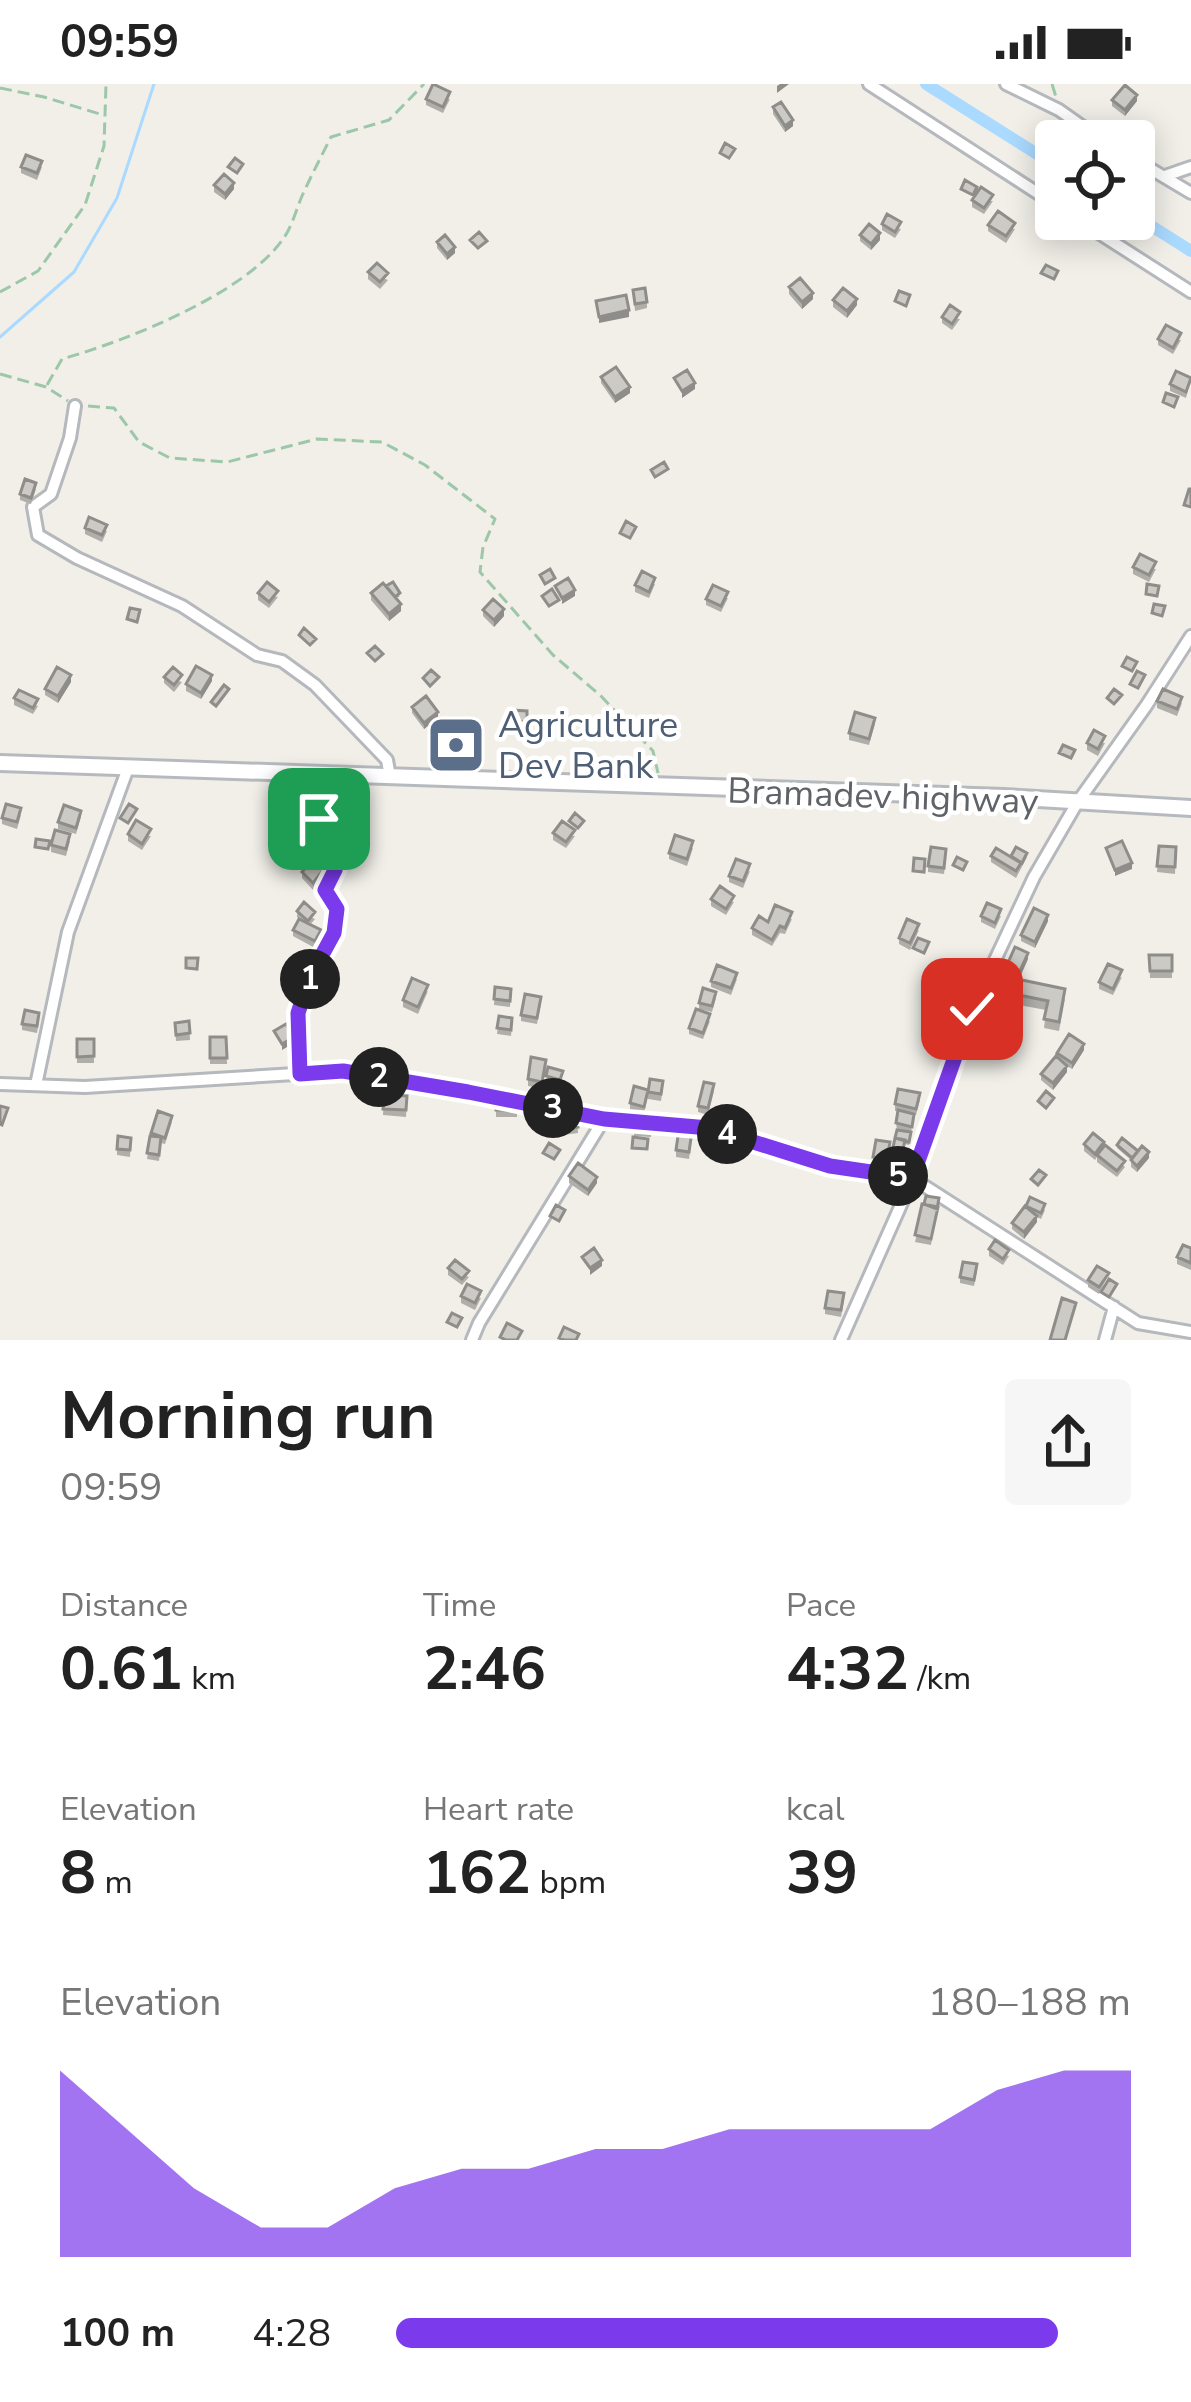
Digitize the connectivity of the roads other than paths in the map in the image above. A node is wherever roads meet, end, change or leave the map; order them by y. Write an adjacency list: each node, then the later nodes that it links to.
1 (869, 84): 7 (street)
2 (1006, 84): 3 (street)
3 (1073, 120)
4 (1191, 167): 6 (street)
5 (1155, 171): 6 (street)
6 (1165, 176): 8 (street)
7 (1035, 191)
8 (1191, 193)
9 (1110, 240): 10 (street)
10 (1191, 292)
11 (75, 406): 15 (street)
12 (1191, 636): 16 (street)
13 (0, 763): 14 (street, Bramadev highway)
14 (128, 768): 15 (street, Bramadev highway); 19 (street)
15 (390, 777): 16 (street, Bramadev highway)
16 (1077, 803): 17 (street, Bramadev highway); 21 (street)
17 (1191, 808)
18 (0, 1084): 19 (street)
19 (36, 1085): 20 (street)
20 (604, 1119): 21 (street); 24 (street)
21 (912, 1178): 22 (street); 25 (street)
22 (1114, 1307): 23 (street); 26 (street)
23 (1191, 1332)
24 (472, 1340)
25 (841, 1340)
26 (1105, 1340)

